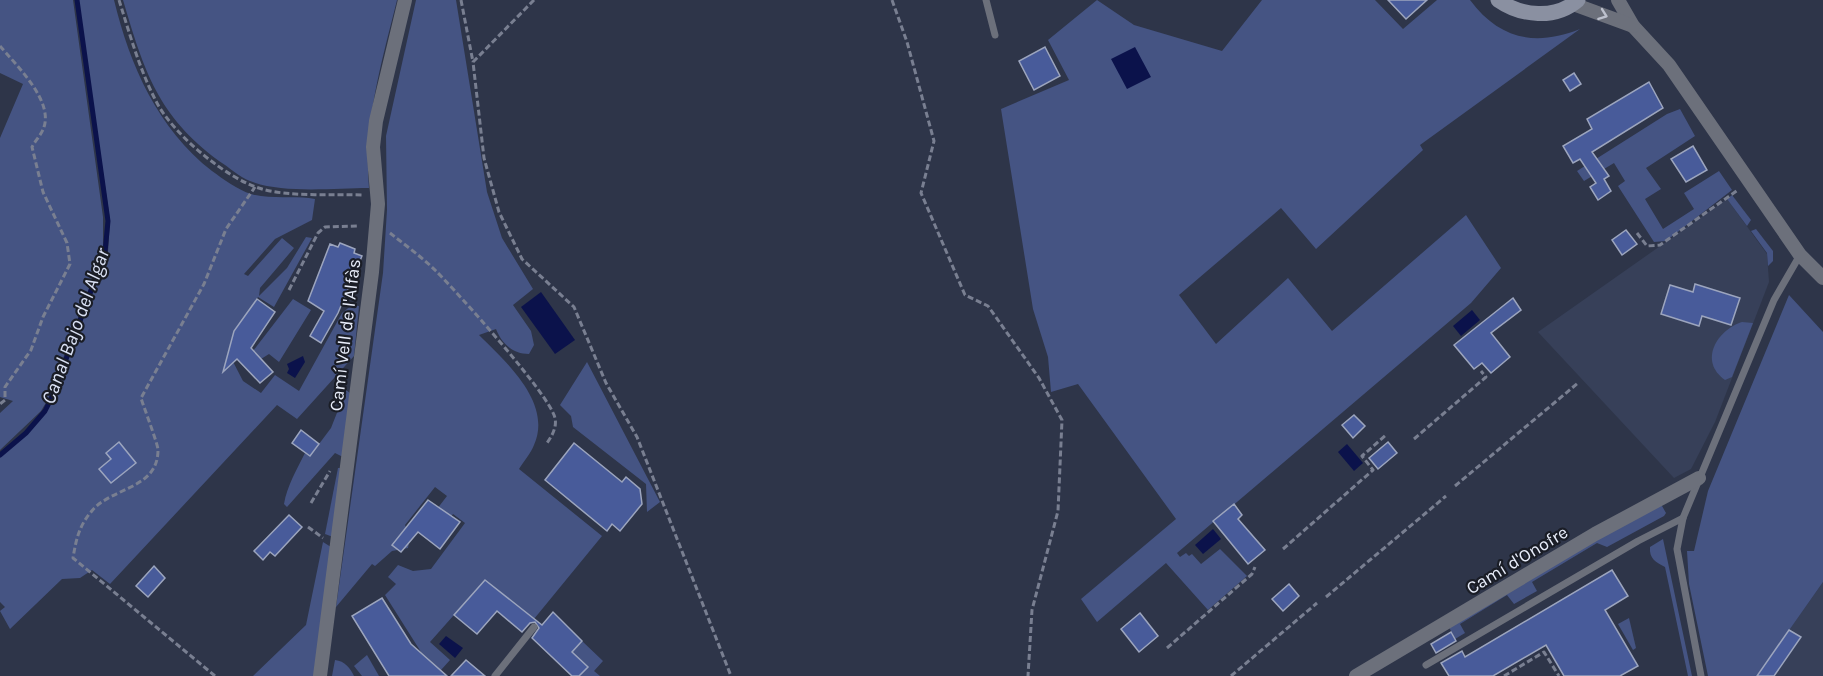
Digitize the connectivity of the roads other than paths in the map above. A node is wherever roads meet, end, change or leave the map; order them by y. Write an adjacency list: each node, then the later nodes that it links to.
1 (405, 0): 14 (street, Camí Vell de l'Alfàs)
2 (986, 0): 7 (lane)
3 (1498, 0): 5 (street)
4 (1618, 0): 6 (street)
5 (1576, 2): 6 (street, one-way to 6)
6 (1633, 26): 8 (street)
7 (995, 34)
8 (1800, 255): 9 (street); 10 (lane)
9 (1823, 278)
10 (1698, 478): 11 (lane); 16 (street, Camí d'Onofre)
11 (1683, 518): 13 (lane); 17 (lane)
12 (534, 627): 15 (lane)
13 (1426, 665)
14 (320, 676)
15 (495, 676)
16 (1356, 676)
17 (1701, 676)

